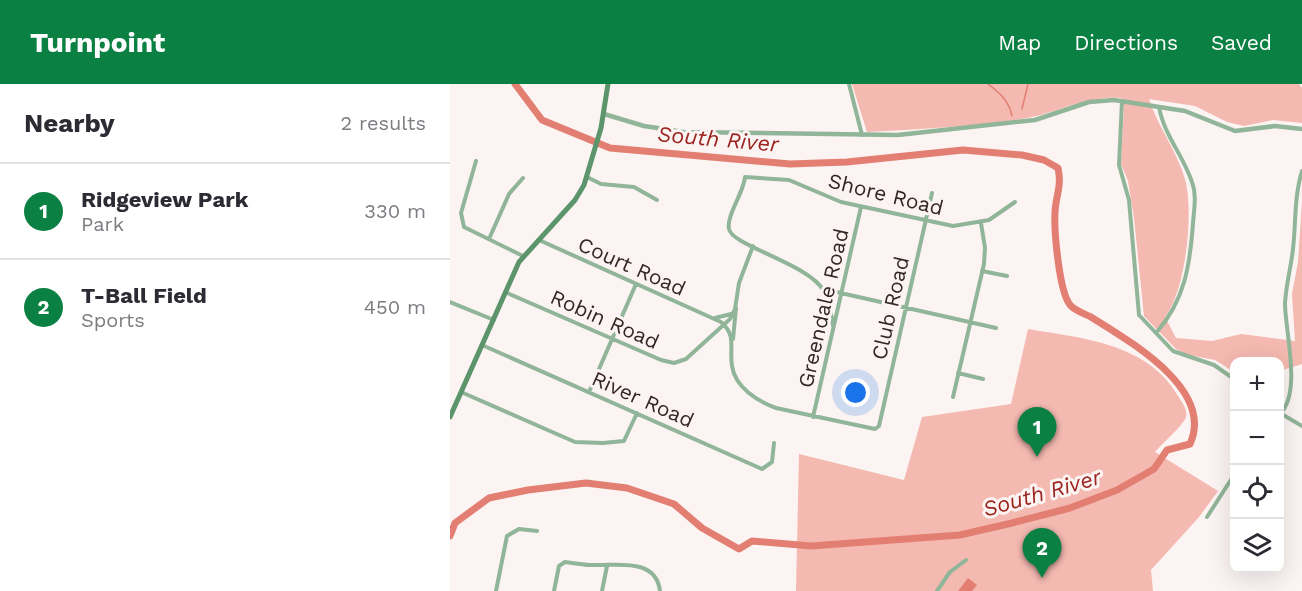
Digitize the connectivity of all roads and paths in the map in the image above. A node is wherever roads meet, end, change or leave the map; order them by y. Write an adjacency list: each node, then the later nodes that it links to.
1 (608, 84): 5 (main road)
2 (849, 84): 7 (street)
3 (1122, 101): 4 (street); 7 (street); 39 (street)
4 (1159, 107): 6 (street); 39 (street)
5 (604, 114): 7 (street); 10 (main road)
6 (1301, 130)
7 (862, 135)
8 (476, 161): 19 (street)
9 (1302, 171): 50 (street)
10 (587, 177): 13 (street); 18 (main road)
11 (523, 178): 19 (street)
12 (932, 193): 16 (street, Club Road)
13 (657, 200)
14 (1015, 202): 17 (street, Shore Road)
15 (861, 207): 16 (street, Shore Road); 20 (street, Shore Road); 27 (street, Greendale Road)
16 (926, 221): 17 (street, Shore Road); 30 (street, Club Road)
17 (981, 223): 22 (street)
18 (539, 239): 21 (main road); 24 (street, Court Road)
19 (489, 240): 21 (street)
20 (753, 246): 25 (street); 29 (street)
21 (524, 256): 26 (main road)
22 (982, 271): 23 (street); 34 (street)
23 (1007, 276)
24 (636, 284): 32 (street, Court Road); 42 (street)
25 (823, 289): 27 (street); 36 (street)
26 (505, 292): 33 (main road); 42 (street, Robin Road)
27 (841, 293): 30 (street); 36 (street, Greendale Road)
28 (450, 302): 33 (street)
29 (736, 305): 31 (street); 41 (street)
30 (906, 308): 34 (street); 54 (street, Club Road)
31 (734, 312): 32 (street); 35 (street, Robin Road)
32 (715, 318): 35 (street, Court Road); 38 (street)
33 (494, 320): 43 (main road)
34 (970, 322): 37 (street); 44 (street)
35 (724, 325): 38 (street, Robin Road); 41 (street, Court Road)
36 (833, 326): 54 (street, Greendale Road)
37 (996, 328)
38 (719, 330): 40 (street, Robin Road)
39 (1156, 333): 45 (street)
40 (715, 334): 41 (street); 42 (street, Robin Road)
41 (732, 338): 54 (street)
42 (613, 339): 47 (street)
43 (482, 345): 47 (street, River Road); 48 (main road)
44 (958, 373): 46 (street); 49 (street)
45 (1230, 376)
46 (983, 379)
47 (589, 392): 51 (street, River Road)
48 (461, 393): 51 (street); 53 (main road)
49 (953, 397)
50 (1281, 411)
51 (637, 413): 56 (street, River Road)
52 (1284, 415): 55 (street)
53 (450, 417)
54 (813, 417)
55 (1302, 426)
56 (774, 443)
57 (1230, 481): 58 (street)
58 (1206, 517)
59 (537, 531): 62 (street)
60 (966, 560): 66 (street)
61 (608, 566): 63 (street); 64 (street); 65 (street)
62 (496, 591)
63 (554, 591)
64 (602, 591)
65 (660, 591)
66 (937, 591)

